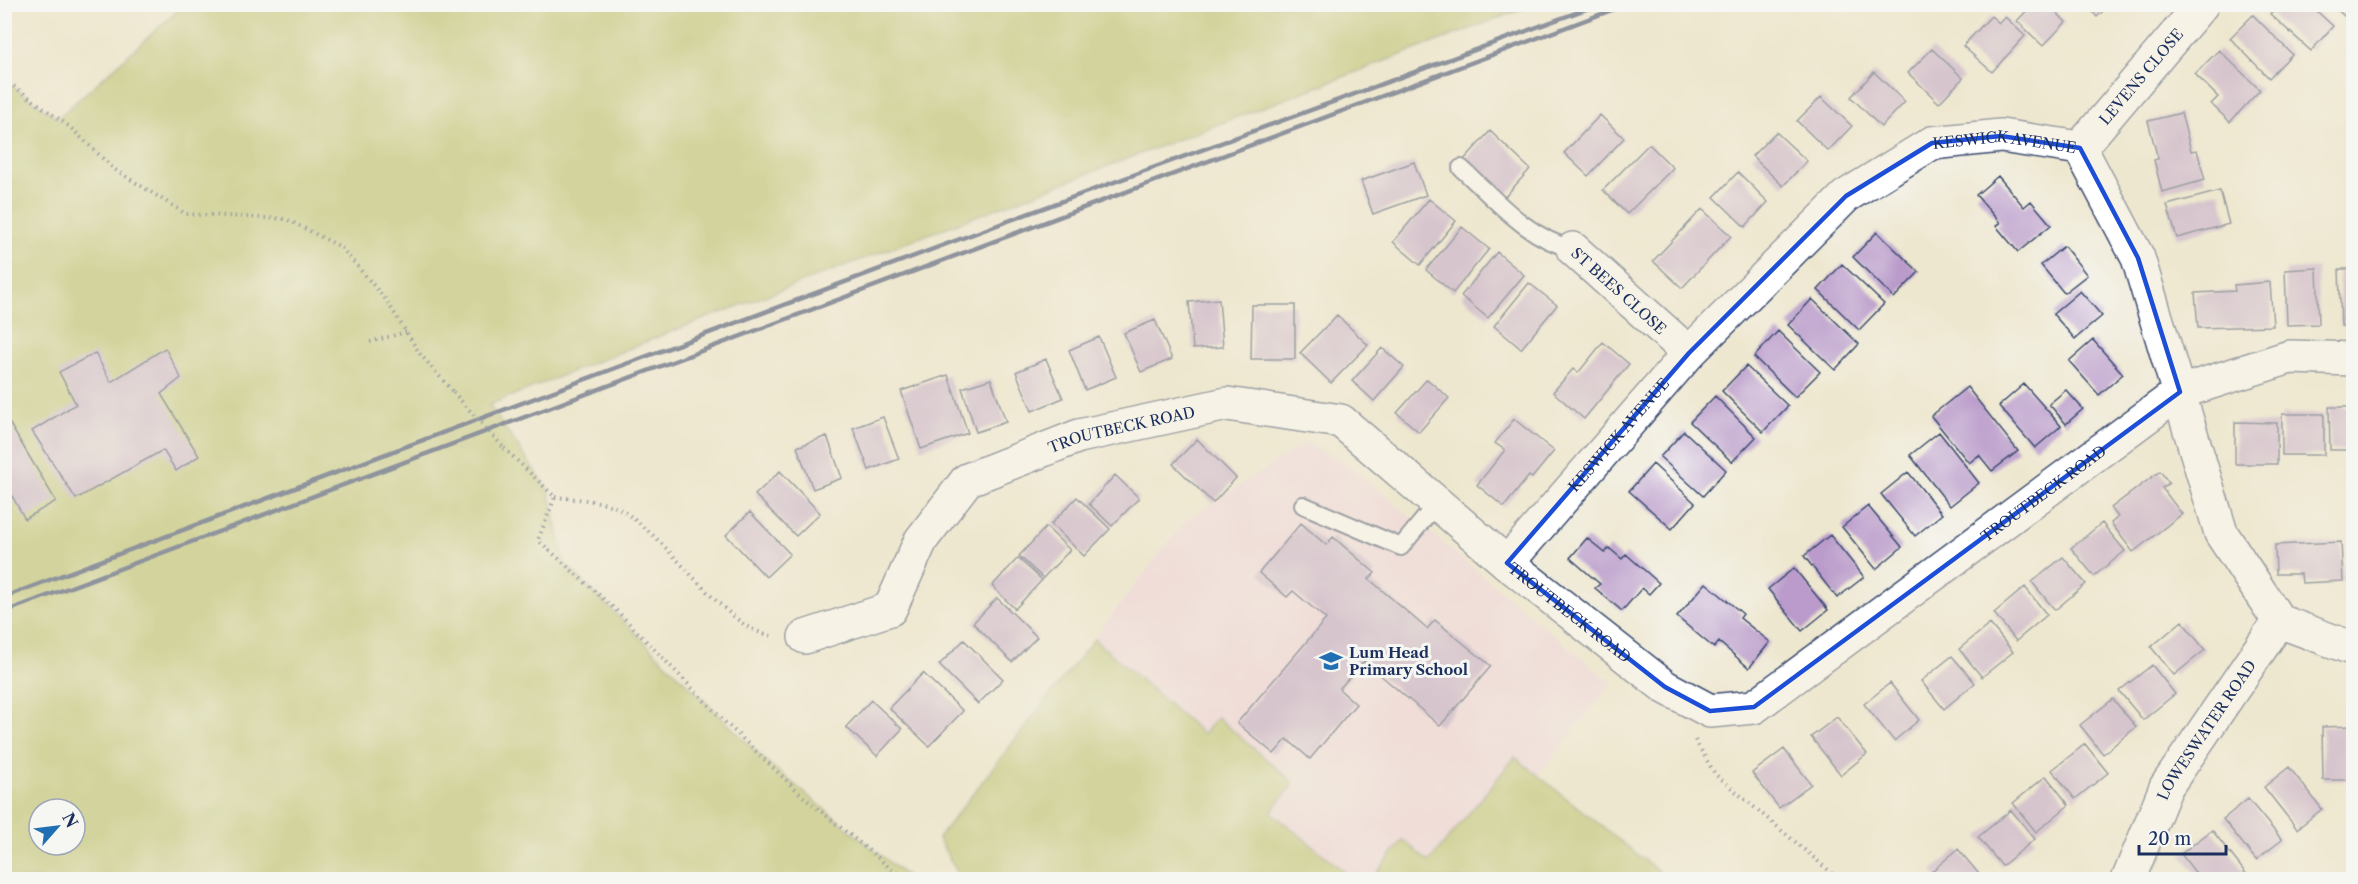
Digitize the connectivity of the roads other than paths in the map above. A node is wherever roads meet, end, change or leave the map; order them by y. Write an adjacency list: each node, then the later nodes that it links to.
1 (2202, 4): 2 (street, LEVENS CLOSE)
2 (2080, 148): 5 (street, KESWICK AVENUE); 7 (street, KESWICK AVENUE)
3 (1461, 168): 4 (lane, ST BEES CLOSE)
4 (1573, 249): 5 (street, ST BEES CLOSE)
5 (1689, 352): 10 (street, KESWICK AVENUE)
6 (2354, 359): 7 (street, TROUTBECK ROAD)
7 (2180, 392): 10 (street, TROUTBECK ROAD); 11 (street, KESWICK AVENUE)
8 (1437, 503): 9 (lane); 10 (street, TROUTBECK ROAD); 12 (street, TROUTBECK ROAD)
9 (1303, 505)
10 (1507, 563)
11 (2279, 621): 13 (street); 14 (street, LOWESWATER ROAD)
12 (805, 637)
13 (2354, 649)
14 (2128, 879)

